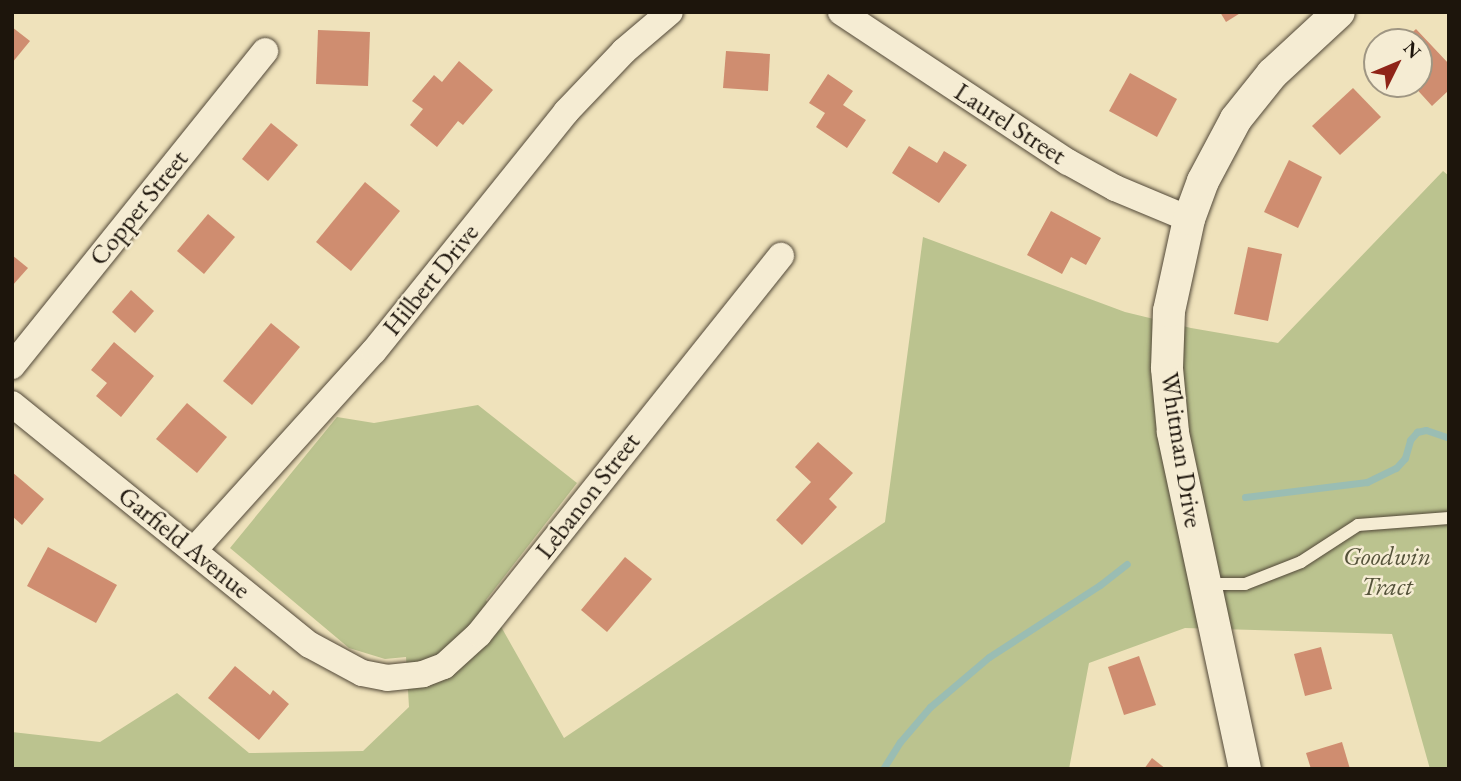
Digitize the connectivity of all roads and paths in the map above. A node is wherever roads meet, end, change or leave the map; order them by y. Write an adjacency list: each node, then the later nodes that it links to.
1 (670, 12): 10 (street, Hilbert Drive)
2 (841, 12): 5 (street, Laurel Street)
3 (1339, 12): 5 (street, Whitman Drive)
4 (265, 51): 7 (street, Copper Street)
5 (1188, 219): 11 (street, Whitman Drive)
6 (781, 256): 12 (street, Lebanon Street)
7 (12, 366)
8 (12, 404): 10 (street, Garfield Avenue)
9 (1449, 518): 11 (lane)
10 (194, 550): 12 (street, Garfield Avenue)
11 (1205, 584): 13 (street, Whitman Drive)
12 (362, 673)
13 (1245, 769)

